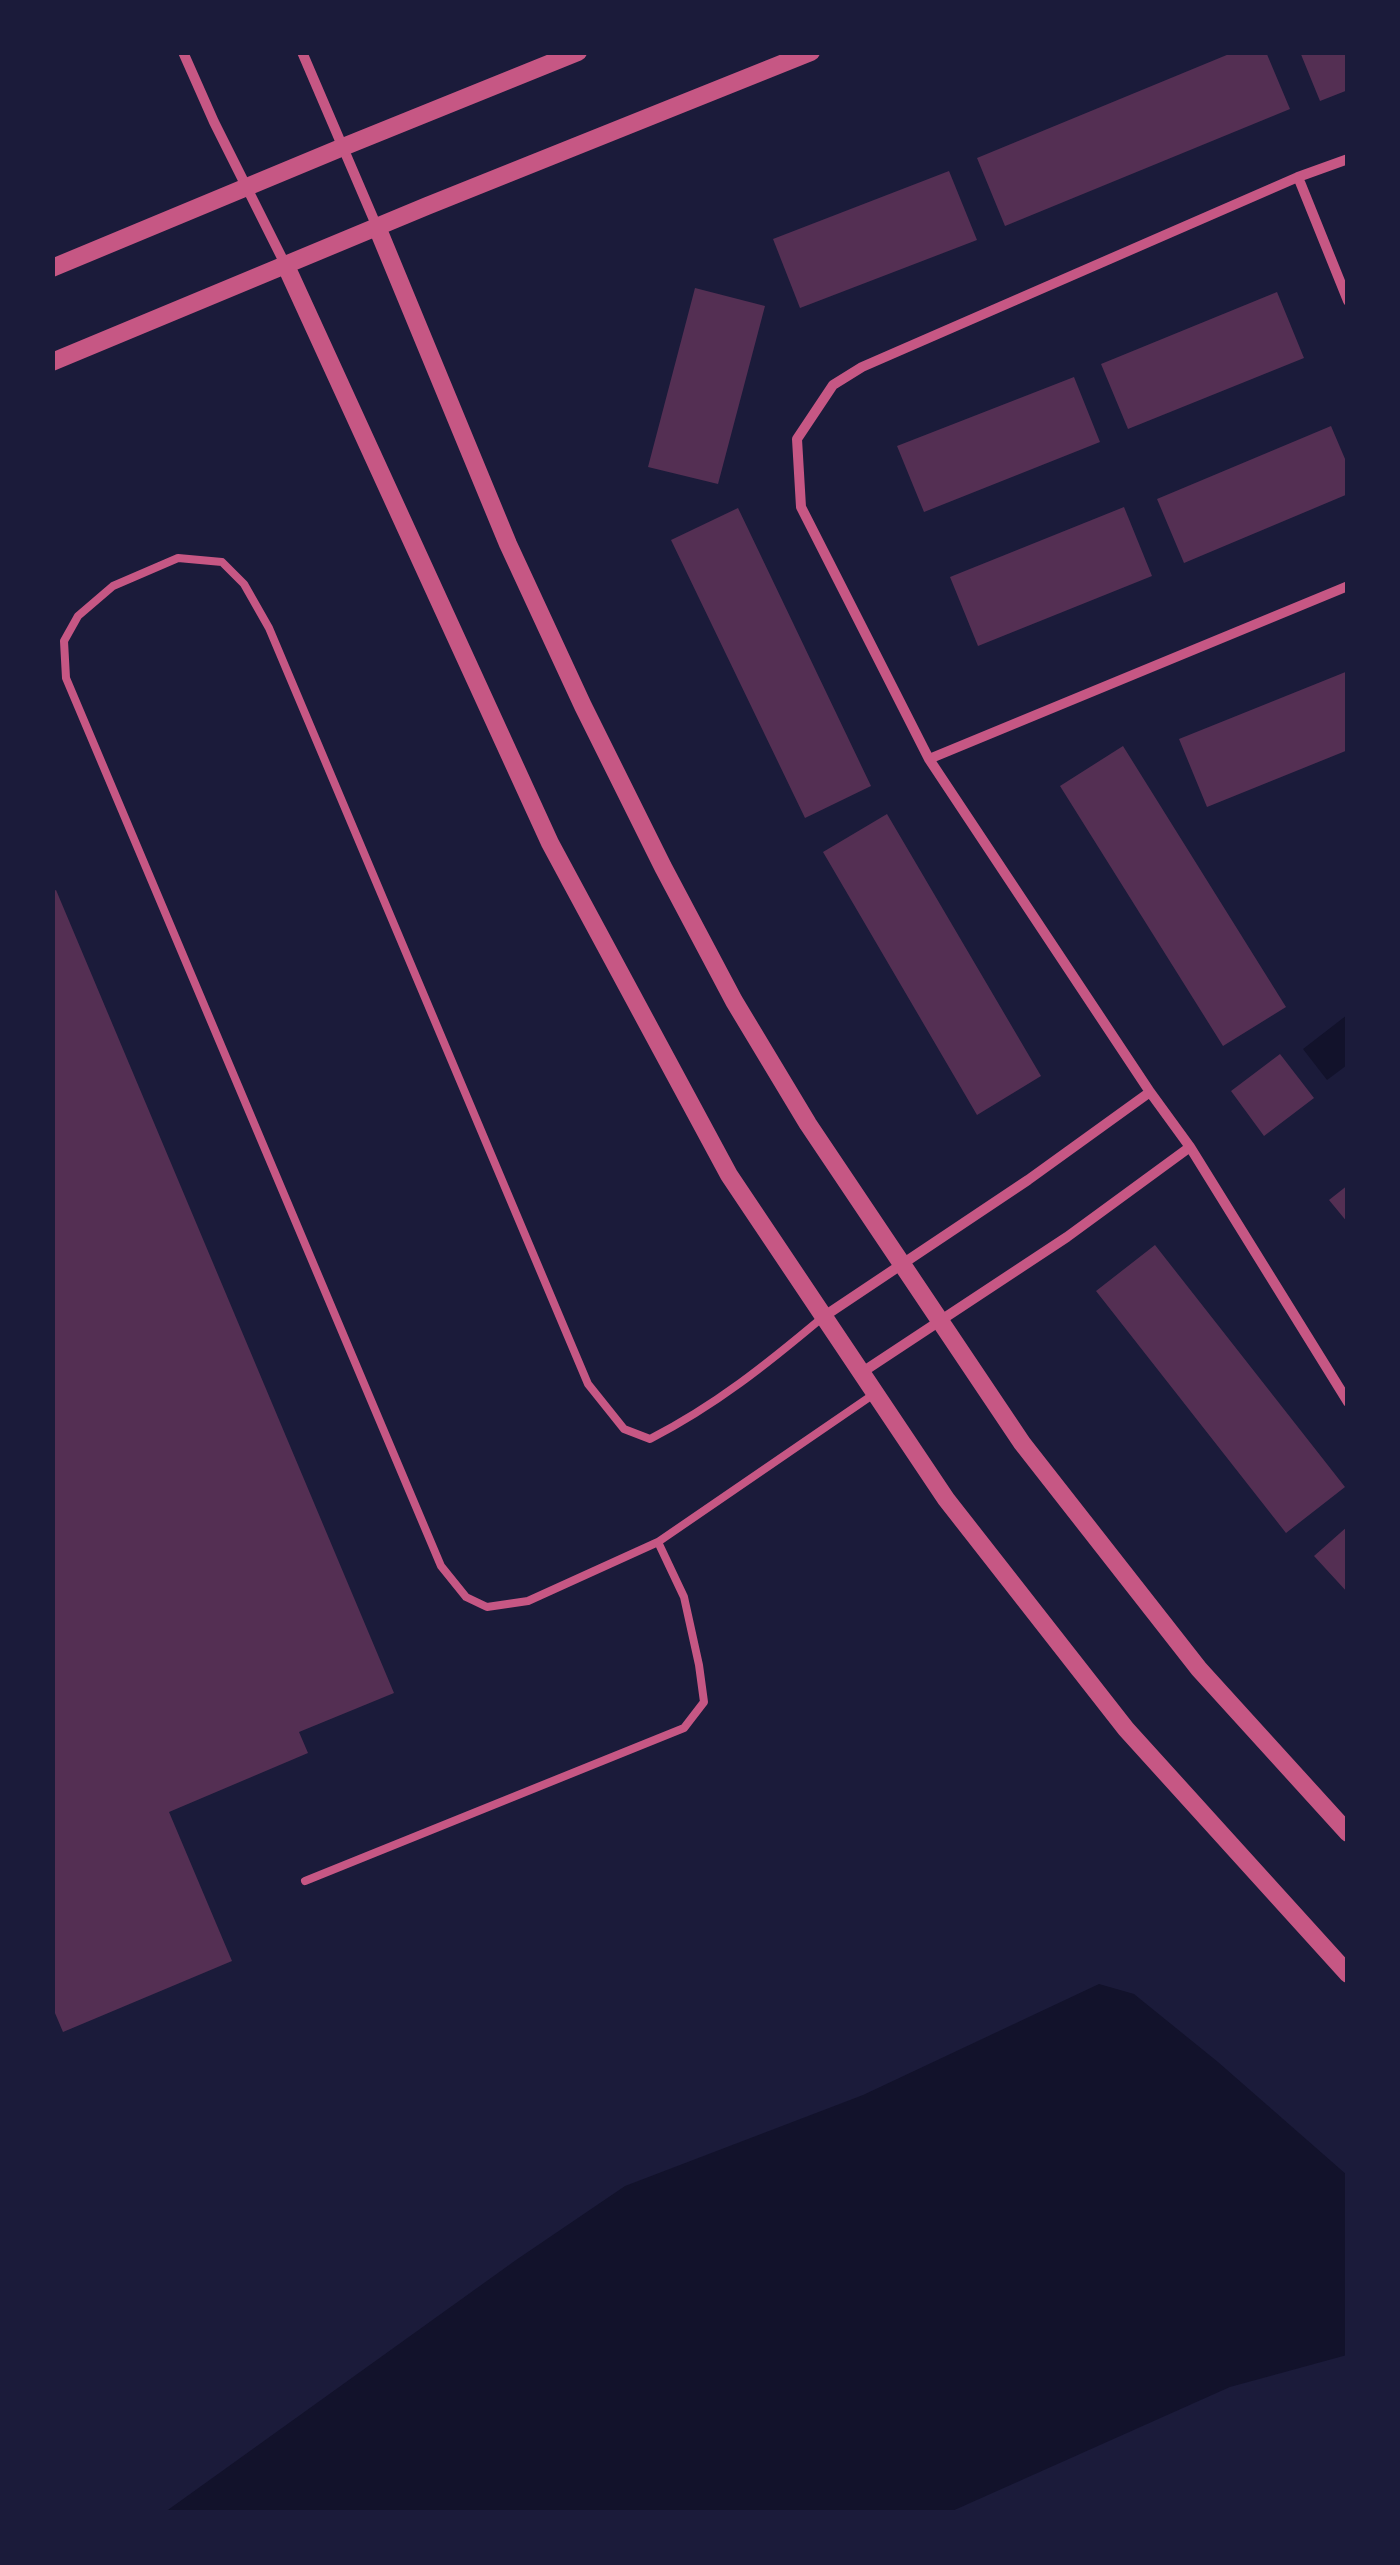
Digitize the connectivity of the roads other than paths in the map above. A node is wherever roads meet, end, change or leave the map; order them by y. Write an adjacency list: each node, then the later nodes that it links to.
1 (183, 52): 8 (street)
2 (302, 52): 5 (street)
3 (578, 52): 5 (street)
4 (811, 52): 9 (street)
5 (343, 147): 8 (street); 9 (street)
6 (1348, 159): 7 (street)
7 (1298, 178): 12 (street); 15 (street)
8 (248, 188): 10 (street); 11 (street)
9 (377, 227): 10 (street); 18 (street)
10 (286, 266): 13 (street); 19 (street)
11 (52, 268)
12 (1348, 301)
13 (52, 362)
14 (1348, 586): 15 (street)
15 (929, 759): 16 (street)
16 (1150, 1092): 17 (street); 18 (street)
17 (1190, 1147): 20 (street); 23 (street)
18 (901, 1265): 19 (street); 20 (street)
19 (822, 1317): 21 (street); 24 (lane)
20 (939, 1322): 21 (street); 25 (street)
21 (860, 1374): 22 (street)
22 (874, 1394): 24 (lane); 27 (street)
23 (1348, 1402)
24 (658, 1542): 26 (lane)
25 (1348, 1834)
26 (305, 1880)
27 (1348, 1974)

